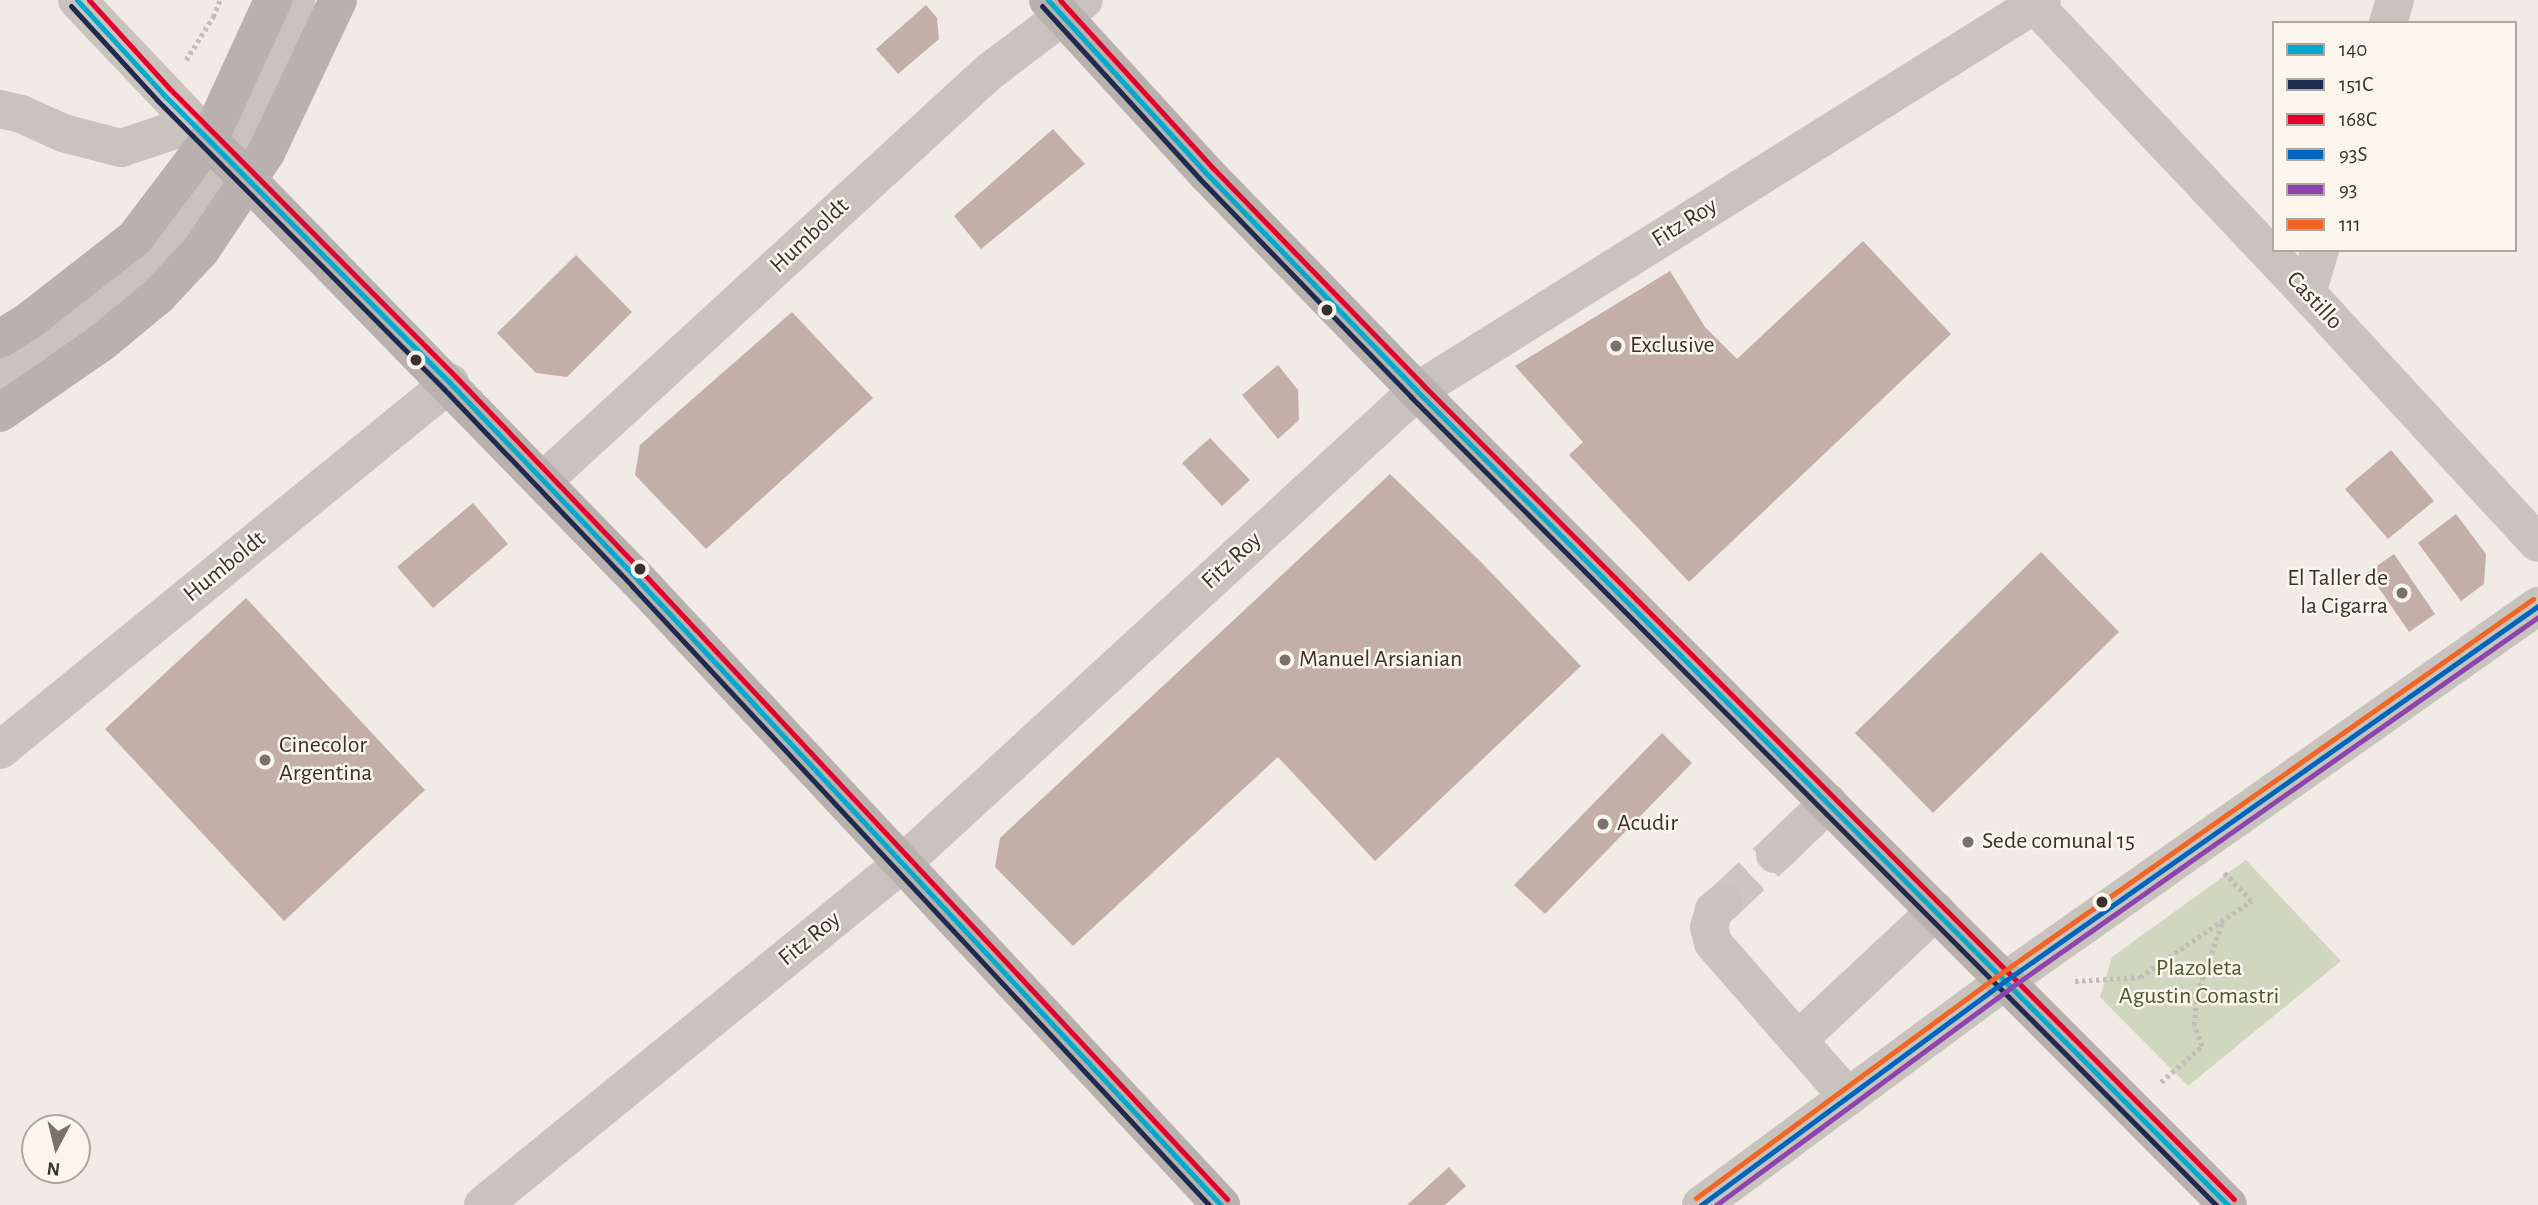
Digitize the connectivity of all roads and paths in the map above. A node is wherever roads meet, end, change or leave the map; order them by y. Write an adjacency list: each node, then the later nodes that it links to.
1 (78, 0): 10 (street)
2 (220, 0): 10 (path)
3 (273, 0): 12 (main road)
4 (296, 0): 12 (street)
5 (338, 0): 12 (main road)
6 (2395, 0): 9 (street)
7 (2035, 2): 14 (street, Castillo); 18 (street, Fitz Roy)
8 (1065, 5): 18 (main road); 20 (street, Humboldt)
9 (2389, 21)
10 (163, 94): 12 (street)
11 (0, 109): 12 (street)
12 (220, 151): 15 (main road); 16 (street); 17 (main road); 19 (main road)
13 (2319, 252): 14 (street)
14 (2307, 293): 21 (street, Castillo)
15 (0, 339)
16 (0, 376)
17 (450, 383): 20 (main road); 23 (street, Humboldt)
18 (1417, 391): 24 (main road); 26 (street, Fitz Roy)
19 (0, 413)
20 (543, 481): 26 (main road)
21 (2538, 544)
22 (2538, 606): 31 (street)
23 (0, 751)
24 (1828, 803): 25 (street); 29 (main road)
25 (1774, 854)
26 (904, 862): 36 (street, Fitz Roy); 37 (main road)
27 (2225, 874): 30 (path)
28 (1724, 902): 33 (street)
29 (1936, 911): 31 (main road); 33 (street)
30 (2223, 920): 32 (path); 35 (path)
31 (2005, 981): 34 (street); 35 (main road)
32 (2068, 981)
33 (1798, 1040): 34 (street)
34 (1848, 1097): 38 (street)
35 (2129, 1105): 39 (main road)
36 (483, 1205)
37 (1221, 1205)
38 (1700, 1205)
39 (2228, 1205)

